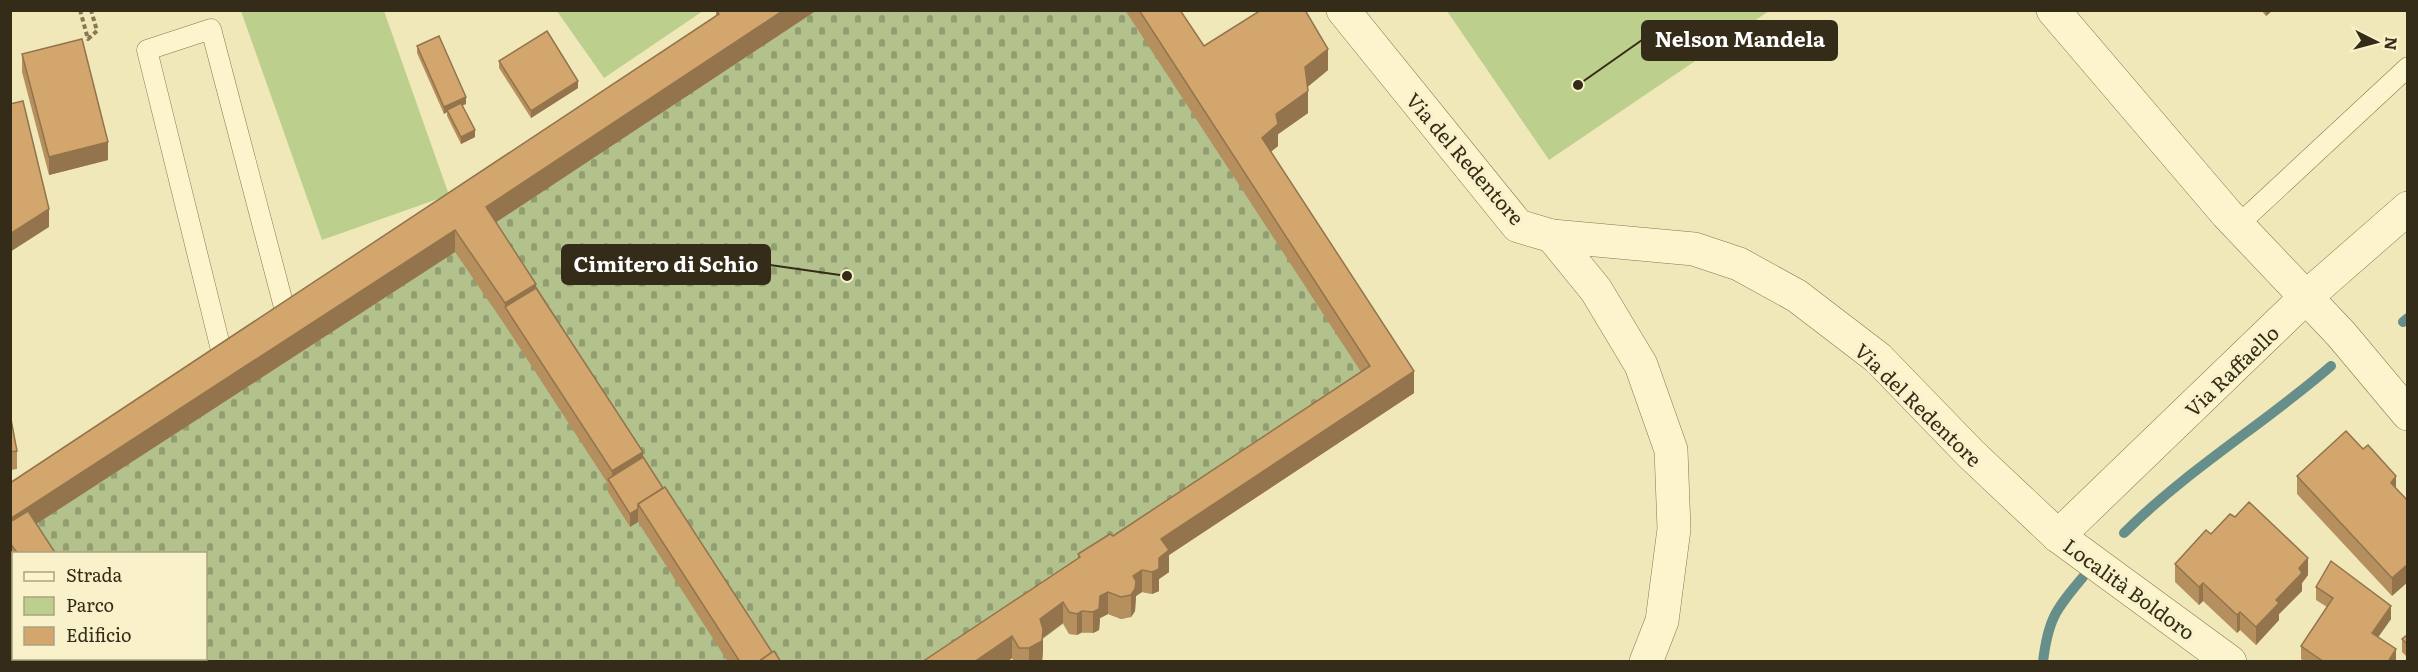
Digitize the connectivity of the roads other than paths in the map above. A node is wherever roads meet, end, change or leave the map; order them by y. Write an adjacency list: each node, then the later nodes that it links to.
1 (1343, 10): 6 (street, Via del Redentore)
2 (2054, 10): 5 (street)
3 (2408, 67): 5 (lane)
4 (2408, 208): 7 (street, Via Raffaello)
5 (2238, 225): 7 (street)
6 (1552, 236): 11 (street, Via del Redentore); 12 (street)
7 (2305, 298): 10 (street); 11 (street, Via Raffaello)
8 (288, 343): 9 (lane)
9 (247, 370)
10 (2408, 414)
11 (2058, 536): 13 (street, Località Boldoro)
12 (1646, 662)
13 (2230, 662)

